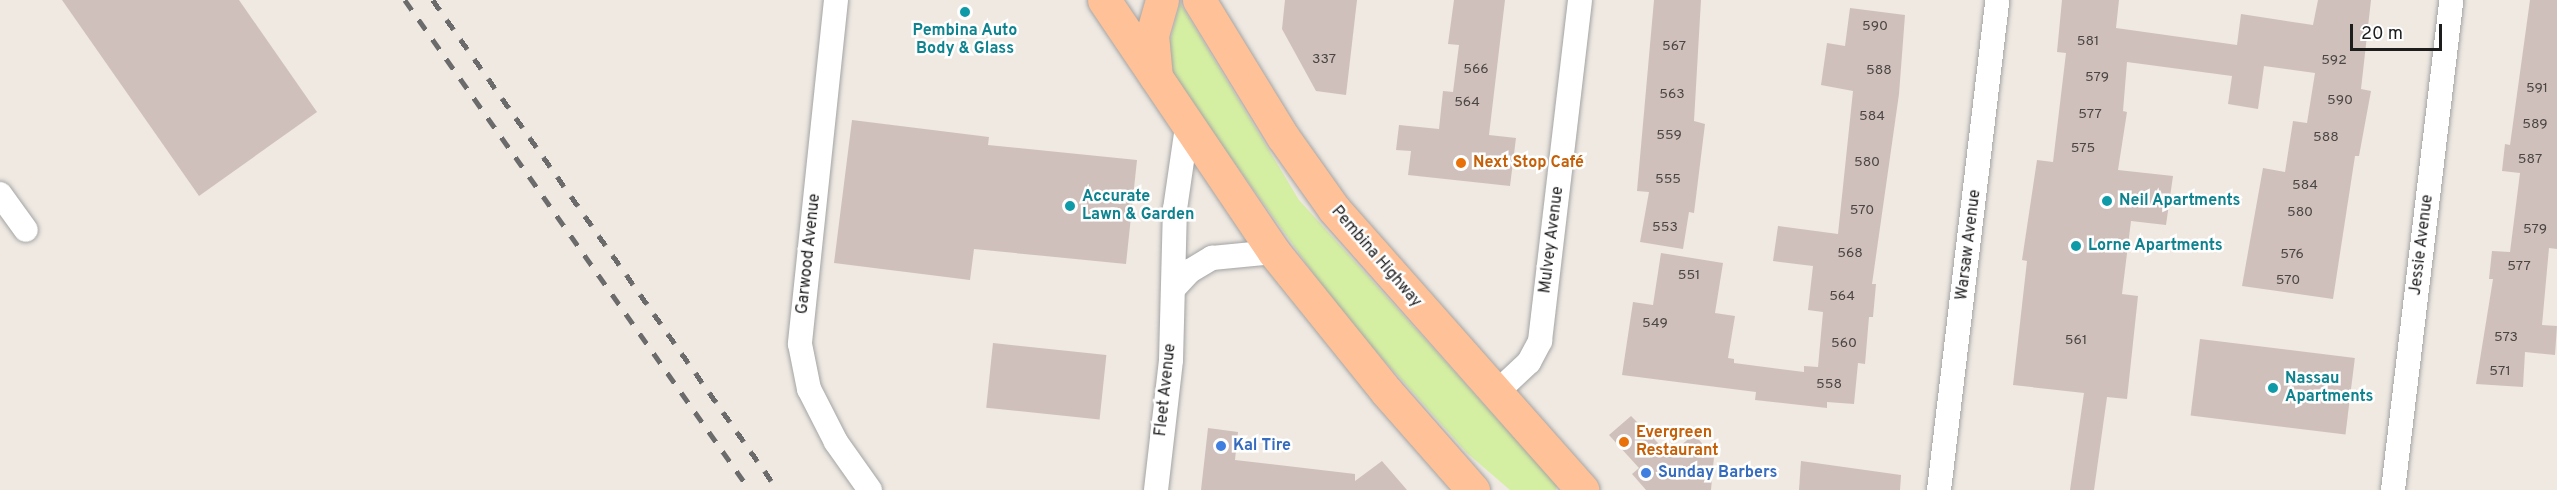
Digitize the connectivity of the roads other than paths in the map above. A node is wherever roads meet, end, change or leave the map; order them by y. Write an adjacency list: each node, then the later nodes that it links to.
1 (836, 0): 15 (street, Garwood Avenue)
2 (1104, 0): 8 (main road)
3 (1162, 0): 8 (main road)
4 (1199, 0): 14 (main road, Pembina Highway)
5 (1580, 0): 14 (street, Mulvey Avenue)
6 (1997, 0): 19 (street, Warsaw Avenue)
7 (2451, 0): 20 (street, Jessie Avenue)
8 (1156, 82): 9 (main road)
9 (1187, 127): 12 (main road); 13 (street, Fleet Avenue)
10 (0, 194): 11 (street)
11 (26, 230)
12 (1275, 252): 13 (street); 17 (main road)
13 (1173, 289): 16 (street, Fleet Avenue)
14 (1497, 392): 18 (main road, Pembina Highway)
15 (870, 490)
16 (1156, 490)
17 (1473, 490)
18 (1583, 490)
19 (1939, 490)
20 (2393, 490)

